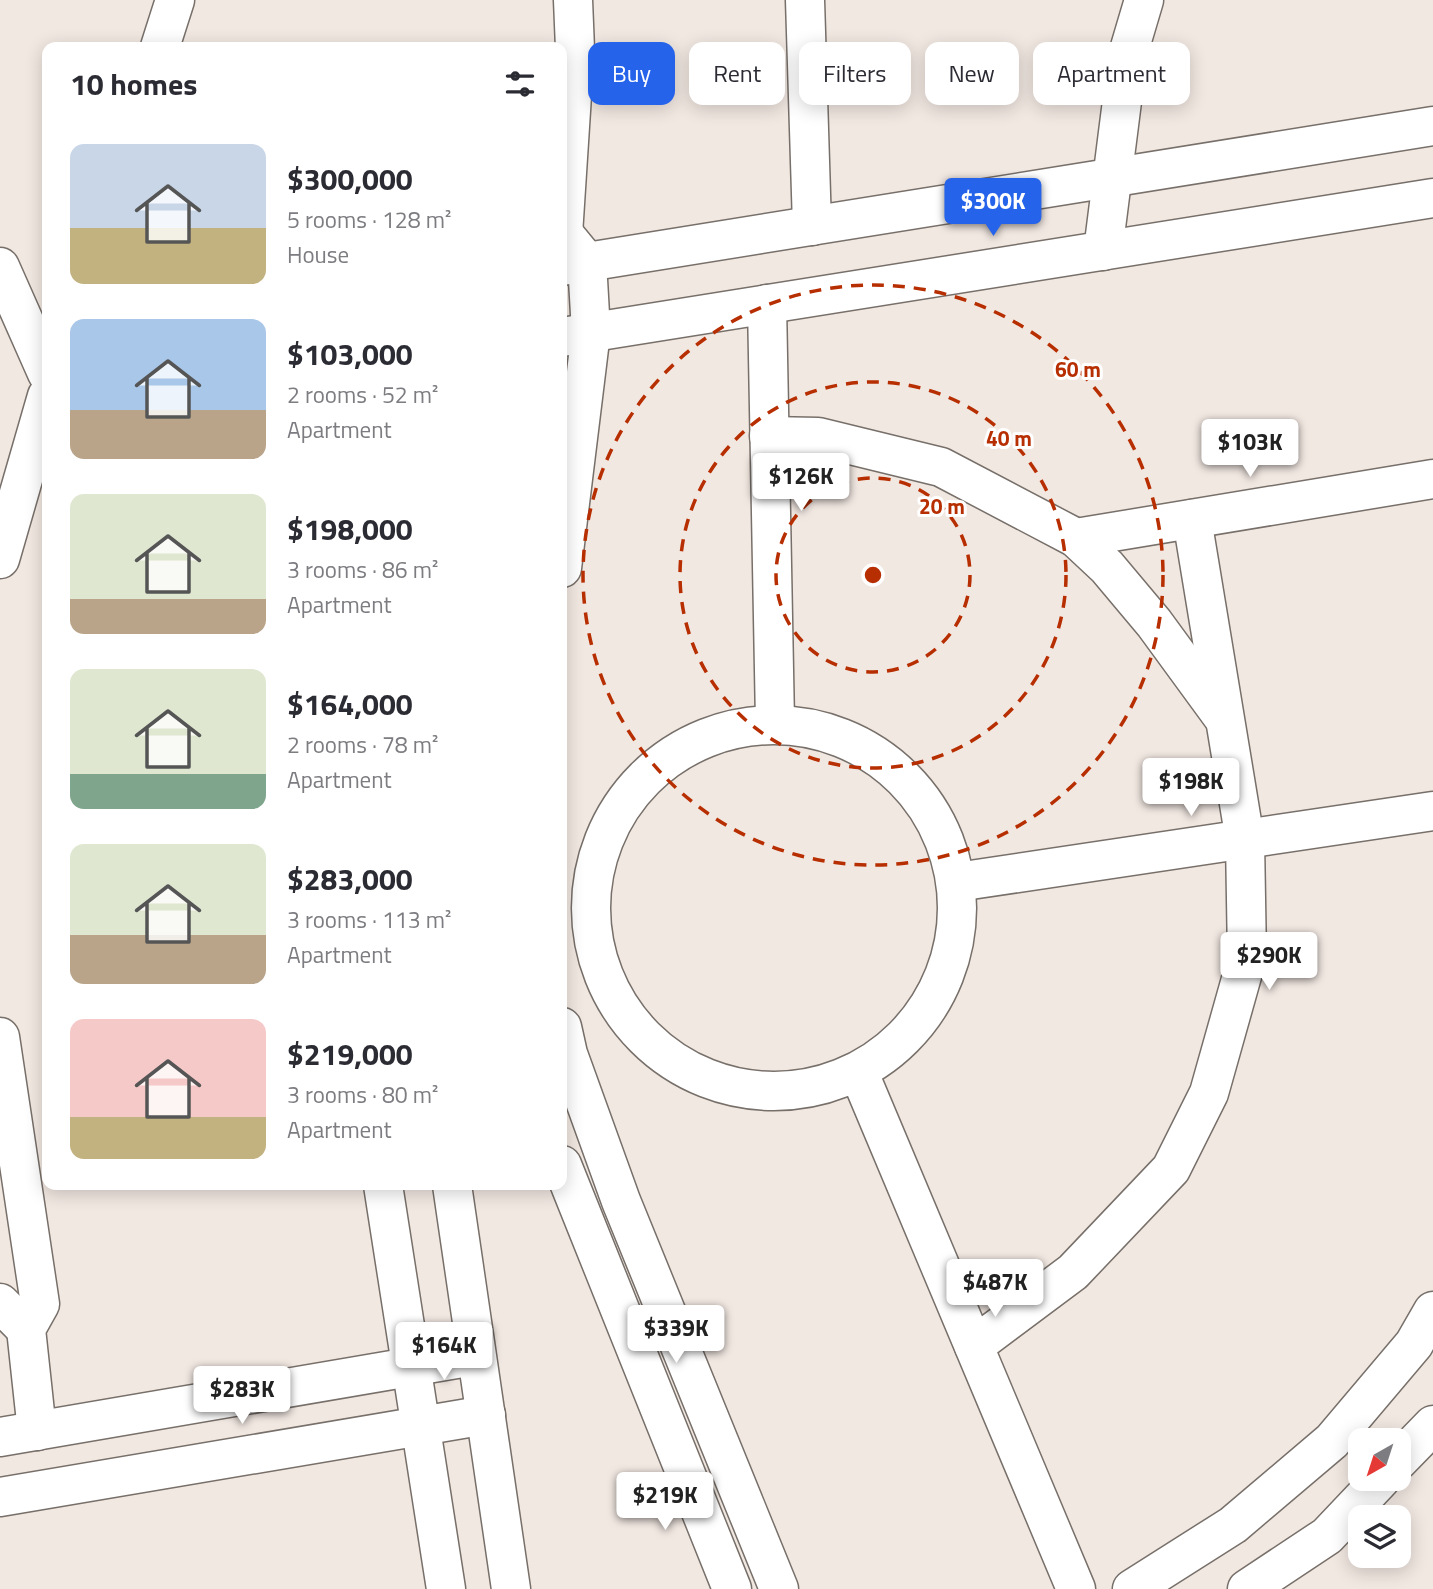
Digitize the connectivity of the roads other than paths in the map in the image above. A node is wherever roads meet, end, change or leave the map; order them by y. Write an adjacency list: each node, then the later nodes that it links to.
1 (175, 0): 5 (street)
2 (573, 0): 11 (street)
3 (1144, 0): 7 (street)
4 (806, 4): 9 (street)
5 (162, 42)
6 (1433, 126): 7 (street)
7 (1114, 177): 9 (street); 10 (street)
8 (1432, 203): 10 (street)
9 (812, 226): 11 (street)
10 (1103, 251): 13 (street)
11 (569, 253): 14 (street)
12 (0, 267): 15 (street)
13 (767, 304): 14 (street); 17 (street)
14 (576, 334): 20 (street)
15 (42, 362)
16 (42, 428): 18 (street)
17 (769, 436): 22 (street); 25 (street)
18 (39, 448): 23 (street)
19 (1433, 478): 21 (street)
20 (567, 484)
21 (1192, 519): 22 (street); 24 (street)
22 (1076, 538): 24 (street)
23 (0, 559)
24 (1226, 720): 27 (street)
25 (775, 722): 28 (street); 31 (street)
26 (1433, 811): 27 (street)
27 (1245, 840): 28 (street); 37 (street)
28 (957, 882): 31 (street)
29 (0, 1037): 36 (street)
30 (567, 1050): 52 (street)
31 (859, 1073): 37 (street)
32 (567, 1177): 45 (street)
33 (384, 1190): 39 (street)
34 (453, 1190): 38 (street)
35 (1433, 1311): 54 (street)
36 (13, 1316): 43 (street)
37 (975, 1346): 53 (street)
38 (474, 1356): 39 (street); 40 (street)
39 (412, 1365): 42 (street); 43 (street)
40 (486, 1415): 42 (street); 49 (street)
41 (1433, 1424): 44 (street)
42 (421, 1426): 47 (street); 48 (street)
43 (18, 1434)
44 (1411, 1447)
45 (685, 1466): 50 (street); 51 (street)
46 (1370, 1491): 55 (street)
47 (0, 1497)
48 (446, 1589)
49 (511, 1589)
50 (704, 1589)
51 (732, 1589)
52 (779, 1589)
53 (1076, 1589)
54 (1132, 1589)
55 (1247, 1589)

